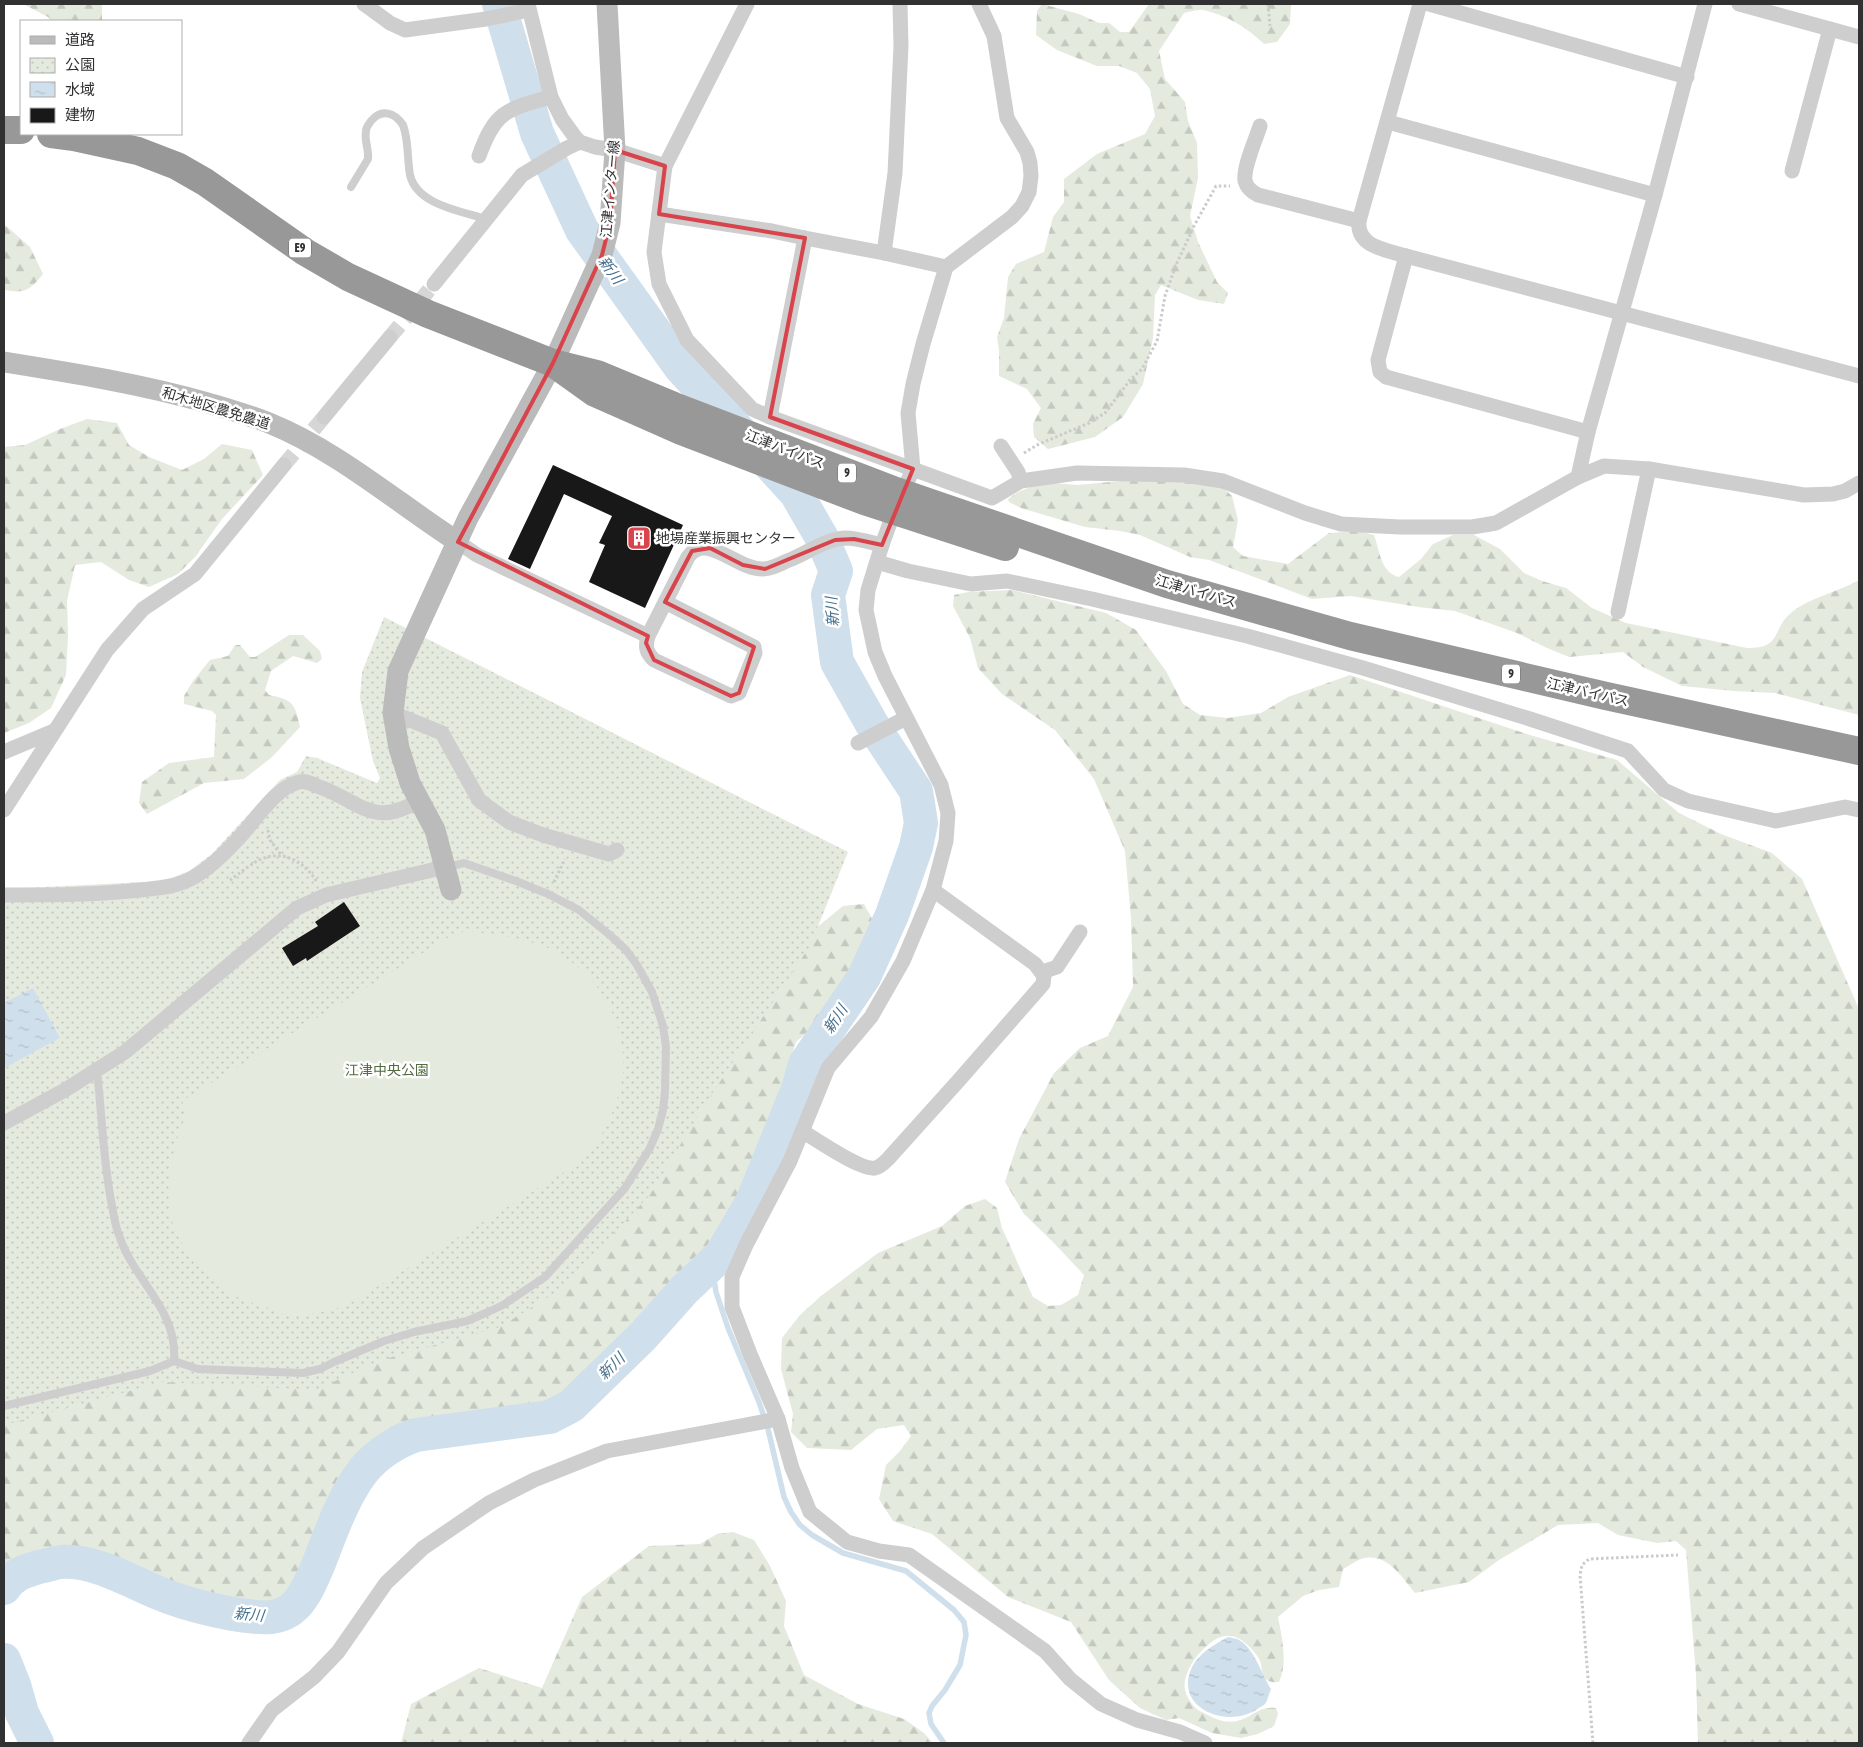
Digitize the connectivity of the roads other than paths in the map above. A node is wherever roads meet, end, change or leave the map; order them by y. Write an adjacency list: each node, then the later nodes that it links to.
1 (364, 4): 10 (street)
2 (607, 4): 21 (street, 江津インター線)
3 (747, 4): 23 (street)
4 (900, 4): 31 (street)
5 (979, 4): 33 (street)
6 (1420, 4): 15 (street)
7 (1429, 4): 13 (street)
8 (1705, 4): 13 (street)
9 (1740, 4): 11 (street)
10 (527, 8): 14 (street)
11 (1830, 29): 12 (street); 24 (street)
12 (1859, 37)
13 (1687, 77): 26 (street)
14 (548, 98): 20 (street); 22 (street)
15 (1388, 122): 26 (street); 29 (street)
16 (1260, 126): 29 (street)
17 (4, 130): 18 (highway)
18 (20, 130)
19 (59, 135): 38 (highway, E9)
20 (574, 145): 21 (street); 28 (street)
21 (615, 150): 23 (street); 38 (street, 江津インター線)
22 (479, 156)
23 (665, 166): 27 (street)
24 (1792, 171)
25 (351, 187): 28 (lane)
26 (1655, 195): 35 (street)
27 (658, 214): 30 (street); 41 (street)
28 (486, 219): 34 (street)
29 (1359, 221): 32 (street)
30 (805, 238): 31 (street); 41 (street)
31 (884, 253): 33 (street)
32 (1406, 256): 35 (street); 42 (street)
33 (946, 267): 45 (street)
34 (434, 284)
35 (1623, 312): 39 (street); 42 (street)
36 (390, 337): 40 (street)
37 (4, 362): 50 (street, 和木地区農免農道)
38 (553, 363): 50 (street, 江津インター線); 60 (highway, 江津バイパス / 9)
39 (1859, 376)
40 (324, 417)
41 (770, 417): 45 (street)
42 (1588, 432): 47 (street)
43 (1001, 446): 48 (street)
44 (284, 465): 58 (street)
45 (913, 469): 48 (street); 51 (street)
46 (1649, 469): 47 (street); 49 (street); 54 (street)
47 (1578, 477): 48 (street)
48 (1021, 481)
49 (1859, 483)
50 (458, 542): 55 (street); 56 (street, 江津インター線)
51 (882, 545): 52 (street); 53 (street)
52 (877, 562): 57 (street); 64 (street)
53 (665, 602): 55 (street); 55 (street)
54 (1618, 612)
55 (648, 636)
56 (393, 713): 62 (street, 江津インター線); 65 (street)
57 (899, 722): 59 (street); 68 (street)
58 (54, 731): 61 (street); 63 (street)
59 (863, 741)
60 (1859, 751)
61 (4, 752)
62 (418, 801): 66 (street, 江津インター線); 69 (street)
63 (4, 810)
64 (1859, 810)
65 (617, 850)
66 (445, 867): 67 (street, 江津インター線); 72 (street); 75 (lane)
67 (451, 890)
68 (932, 890): 71 (street); 74 (street)
69 (4, 895)
70 (1080, 932): 71 (street)
71 (1042, 972): 74 (street)
72 (97, 1070): 73 (street); 75 (lane)
73 (4, 1123)
74 (802, 1131): 77 (street)
75 (174, 1361): 76 (lane)
76 (4, 1406)
77 (778, 1419): 78 (street); 79 (street)
78 (249, 1743)
79 (1205, 1743)

